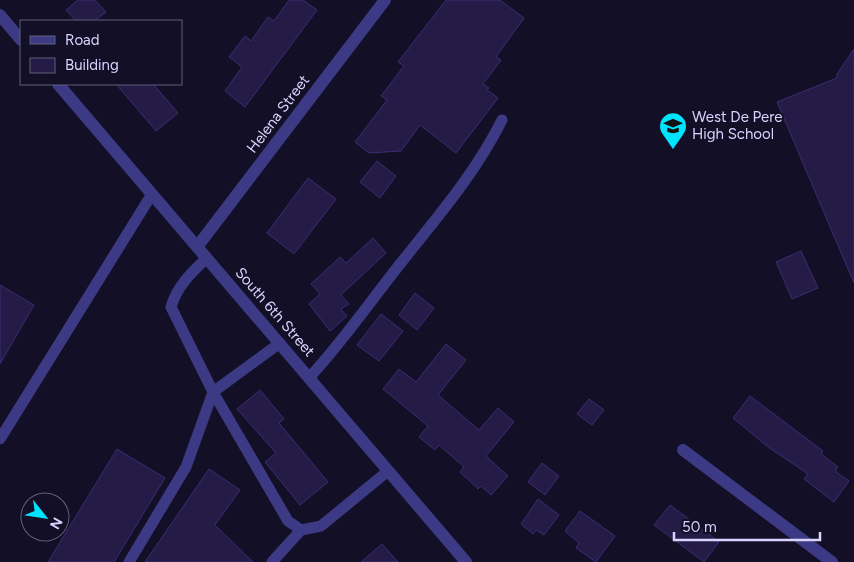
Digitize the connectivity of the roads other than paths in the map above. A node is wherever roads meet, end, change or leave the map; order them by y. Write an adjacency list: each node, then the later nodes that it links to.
1 (385, 0): 7 (street, Helena Street)
2 (0, 15): 3 (street)
3 (20, 39)
4 (59, 85): 6 (street, South 6th Street)
5 (502, 120): 10 (lane)
6 (152, 194): 7 (street, South 6th Street); 12 (lane)
7 (197, 247): 8 (street, South 6th Street)
8 (207, 258): 9 (street, South 6th Street); 11 (lane)
9 (280, 343): 10 (street, South 6th Street); 11 (lane)
10 (309, 378): 14 (street, South 6th Street)
11 (213, 392): 15 (lane); 16 (lane)
12 (0, 439)
13 (684, 450): 19 (street)
14 (388, 471): 15 (lane); 18 (street, South 6th Street)
15 (301, 530): 17 (lane)
16 (130, 562)
17 (272, 562)
18 (466, 562)
19 (832, 562)

